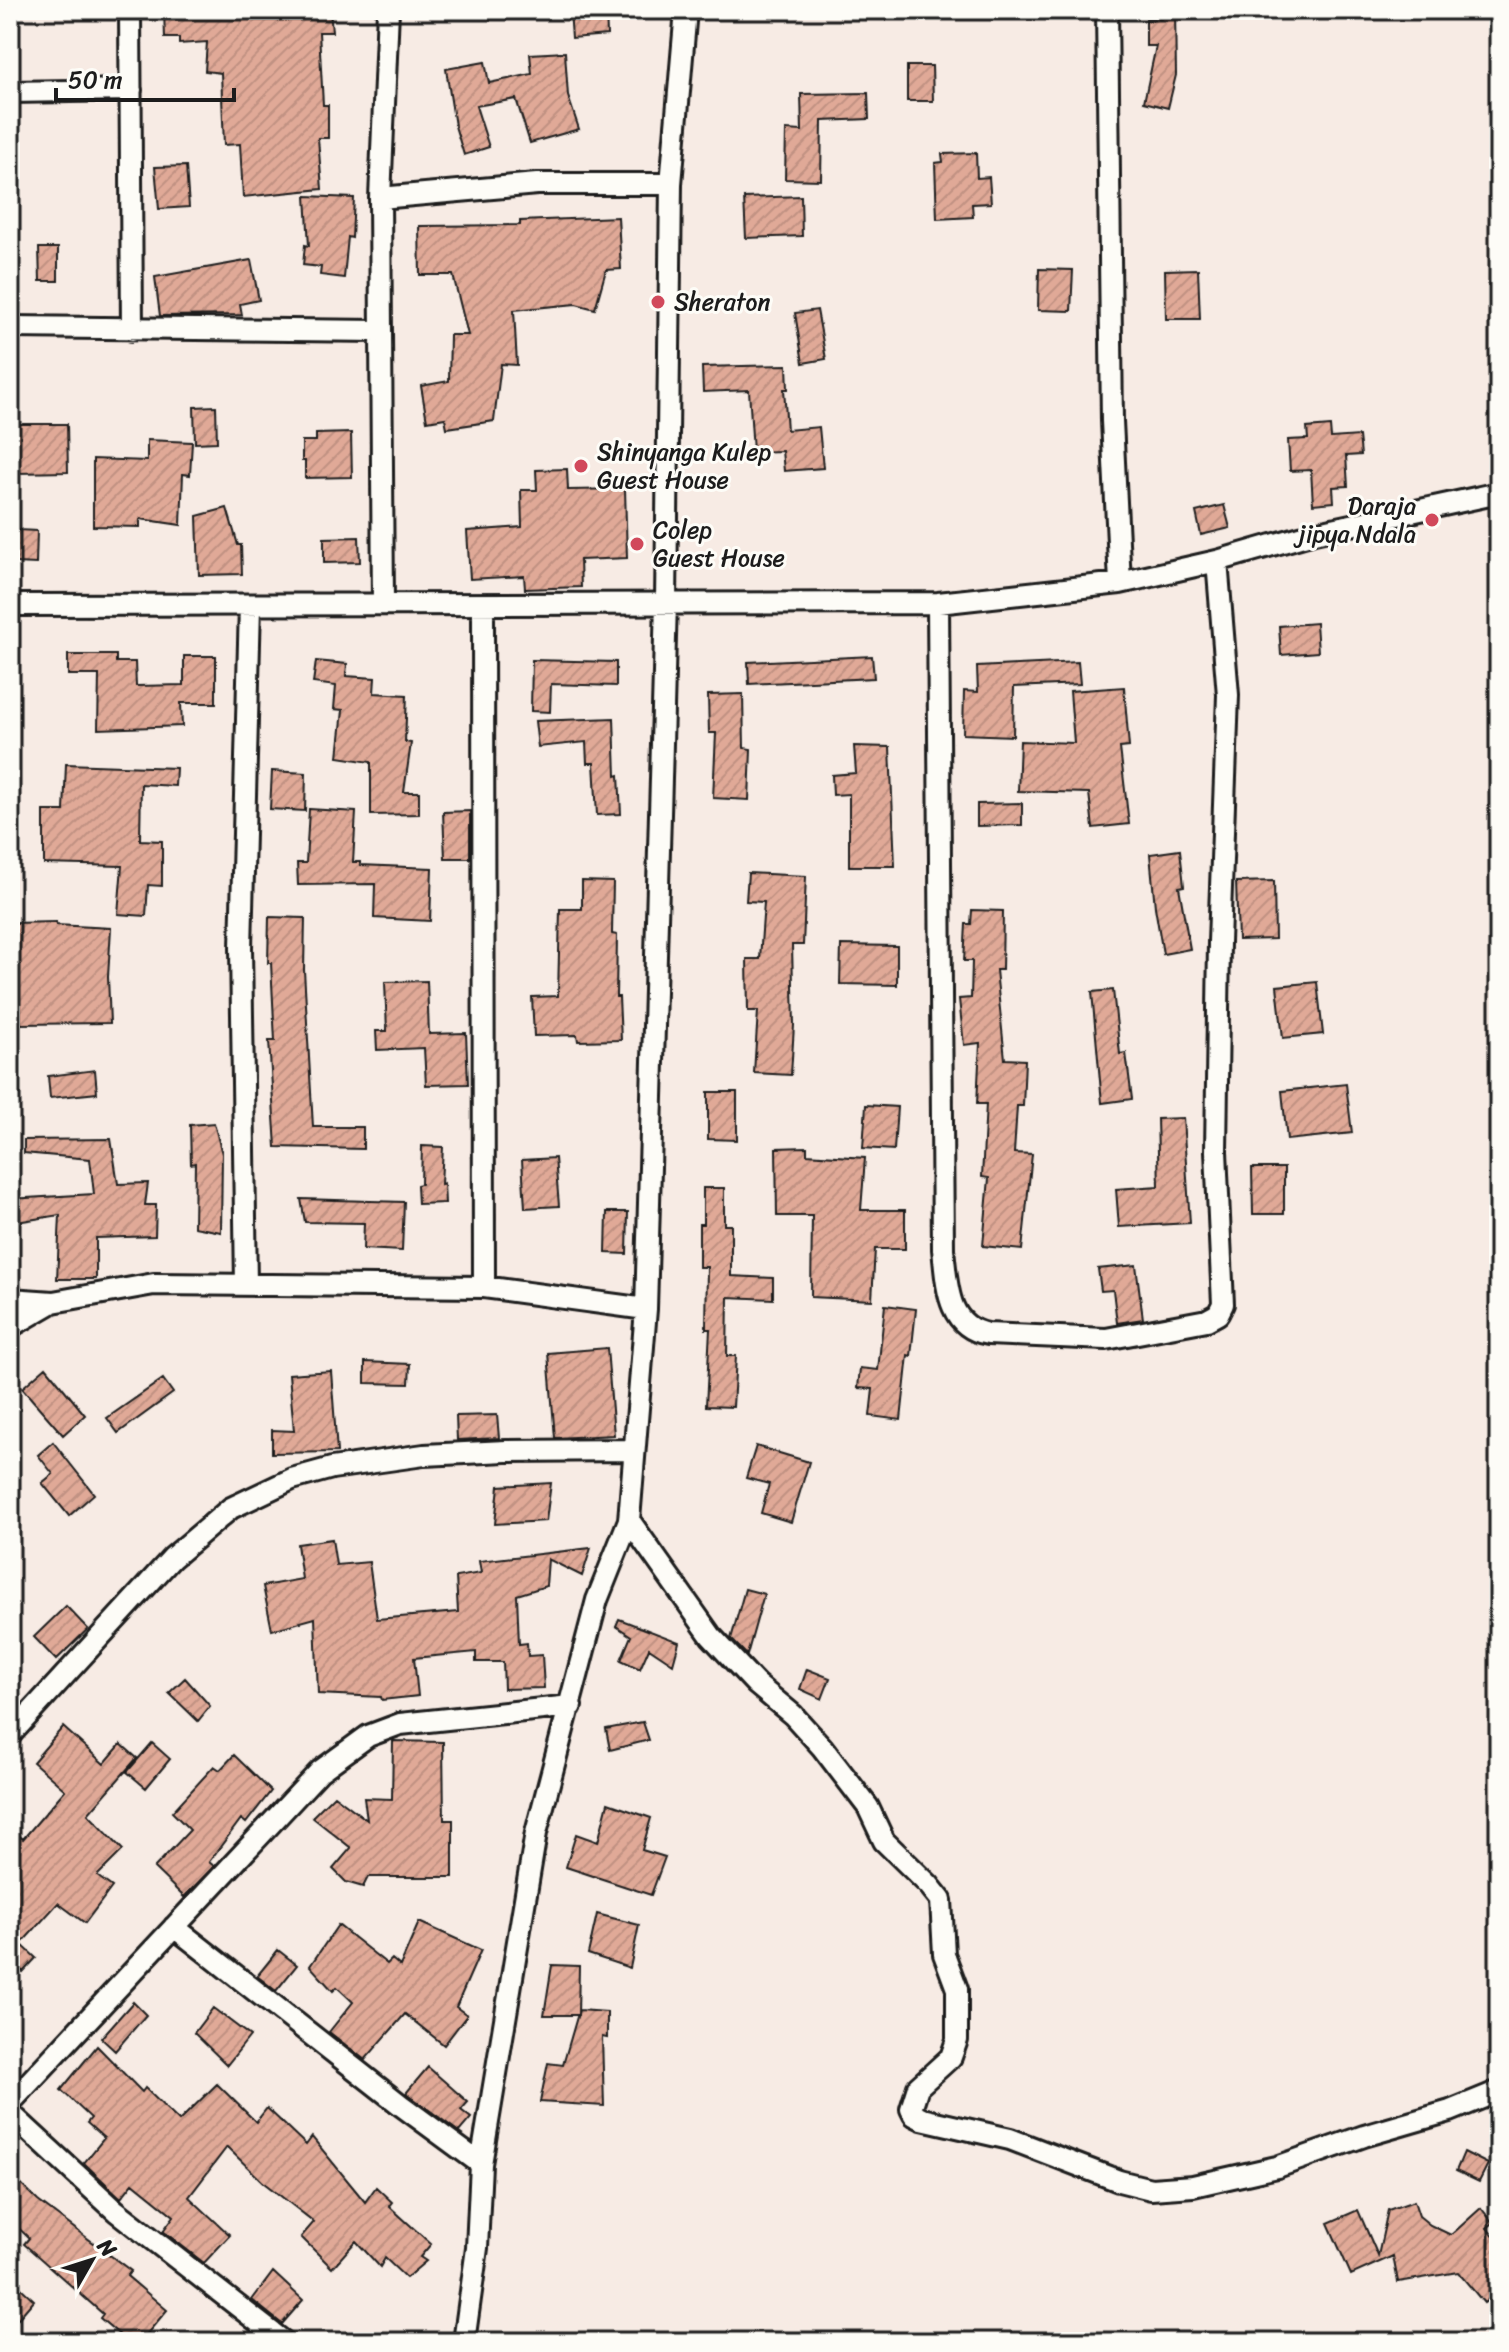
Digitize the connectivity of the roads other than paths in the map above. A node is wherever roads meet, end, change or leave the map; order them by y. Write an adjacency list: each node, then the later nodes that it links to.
1 (130, 10): 5 (street)
2 (388, 10): 8 (street)
3 (686, 10): 7 (street)
4 (1107, 10): 14 (street)
5 (131, 90): 6 (street); 10 (street)
6 (10, 92)
7 (671, 184): 8 (street); 15 (street)
8 (380, 198): 11 (street)
9 (10, 327): 10 (street)
10 (132, 330): 11 (street)
11 (380, 331): 16 (street)
12 (1499, 493): 13 (street)
13 (1217, 561): 14 (street); 17 (street)
14 (1120, 583): 17 (street)
15 (666, 602): 17 (street); 20 (street); 25 (street)
16 (383, 603): 19 (street); 20 (street)
17 (938, 603)
18 (10, 605): 19 (street)
19 (250, 605): 21 (street)
20 (483, 605): 22 (street)
21 (246, 1285): 22 (street); 24 (street)
22 (484, 1287): 25 (street)
23 (10, 1299): 24 (street)
24 (53, 1302): 26 (street)
25 (646, 1309): 27 (street)
26 (10, 1327)
27 (633, 1450): 28 (street); 30 (street)
28 (629, 1520): 29 (street); 32 (street)
29 (571, 1706): 31 (street); 35 (street)
30 (10, 1735)
31 (174, 1927): 33 (street); 35 (street)
32 (1499, 2091)
33 (10, 2103)
34 (10, 2113): 36 (street)
35 (481, 2164): 37 (street)
36 (284, 2342)
37 (464, 2342)

